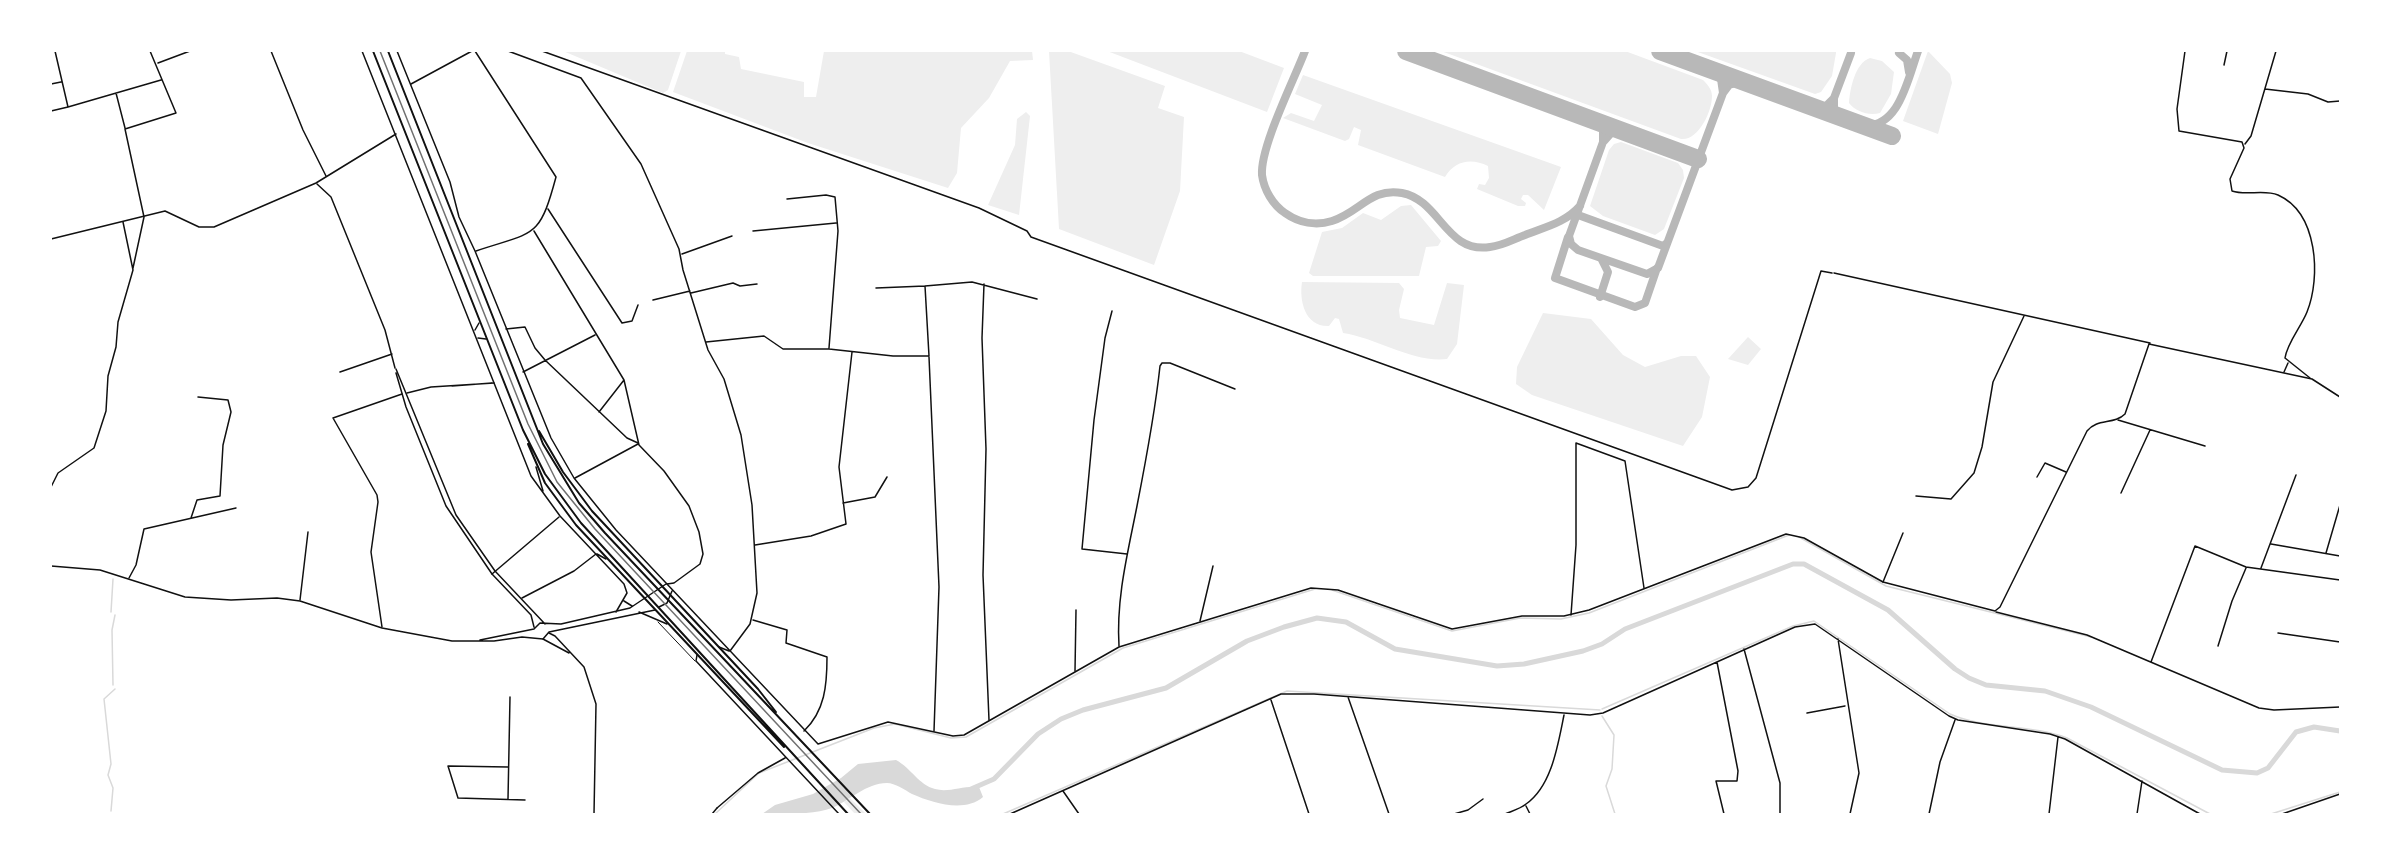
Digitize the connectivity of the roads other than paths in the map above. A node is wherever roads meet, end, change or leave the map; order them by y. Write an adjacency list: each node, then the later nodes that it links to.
1 (55, 51): 18 (street)
2 (150, 51): 15 (street)
3 (190, 51): 15 (street)
4 (271, 51): 29 (street)
5 (362, 51): 27 (street)
6 (373, 51): 53 (highway)
7 (388, 51): 55 (highway)
8 (397, 51): 20 (street)
9 (474, 51): 20 (street); 32 (street)
10 (508, 51): 41 (street)
11 (542, 51): 52 (street)
12 (2185, 51): 28 (street)
13 (2227, 51): 16 (street)
14 (2276, 51): 21 (street)
15 (157, 63): 17 (street)
16 (2224, 65)
17 (162, 79): 22 (street); 26 (street)
18 (61, 82): 19 (street); 24 (street)
19 (51, 84)
20 (411, 84): 40 (street)
21 (2265, 89): 23 (street); 28 (street)
22 (116, 93): 24 (street); 26 (street)
23 (2340, 101)
24 (68, 107): 25 (street)
25 (51, 111)
26 (125, 129): 33 (street)
27 (396, 133): 29 (street); 57 (street)
28 (2244, 145): 69 (street)
29 (326, 176): 30 (street)
30 (316, 183): 33 (street); 66 (street)
31 (787, 198): 35 (street)
32 (548, 209): 36 (street); 50 (street)
33 (144, 217): 34 (street); 42 (street)
34 (123, 222): 39 (street); 42 (street)
35 (837, 223): 37 (street); 64 (street)
36 (534, 231): 40 (street); 59 (street)
37 (753, 231)
38 (732, 236): 41 (street)
39 (51, 239)
40 (475, 251): 54 (street)
41 (681, 254): 47 (street)
42 (133, 270): 95 (street)
43 (757, 284): 47 (street)
44 (984, 284): 45 (street); 48 (street); 175 (street)
45 (925, 286): 46 (street); 67 (street)
46 (876, 288)
47 (690, 292): 49 (street); 62 (street)
48 (1037, 299)
49 (653, 300)
50 (638, 305)
51 (1112, 310): 110 (street)
52 (2025, 316): 63 (street); 98 (street)
53 (479, 323): 57 (street); 61 (highway)
54 (504, 324): 55 (street); 56 (street)
55 (496, 326): 58 (highway)
56 (506, 329): 58 (street); 68 (street); 72 (street)
57 (474, 330): 60 (street)
58 (500, 334): 84 (highway)
59 (595, 334): 68 (street); 75 (street)
60 (477, 338): 61 (street); 76 (street)
61 (486, 339): 86 (highway)
62 (705, 342): 64 (street); 106 (street)
63 (2151, 343): 73 (street); 83 (street)
64 (829, 348): 65 (street)
65 (852, 351): 67 (street); 99 (street)
66 (392, 354): 70 (street); 71 (street)
67 (929, 356): 178 (street)
68 (545, 360): 72 (street); 82 (street)
69 (2288, 362): 73 (street); 74 (street)
70 (396, 369): 78 (street); 79 (street)
71 (340, 372)
72 (523, 372): 94 (street)
73 (2284, 372): 74 (street)
74 (2312, 379): 81 (street)
75 (624, 380): 82 (street); 87 (street)
76 (494, 383): 78 (street); 97 (street)
77 (1235, 389): 110 (street)
78 (407, 393): 79 (street); 117 (street)
79 (401, 394): 118 (street); 144 (street)
80 (198, 397): 103 (street)
81 (2340, 397)
82 (599, 412): 87 (street)
83 (2118, 420): 85 (street); 90 (street)
84 (536, 426): 124 (highway); 174 (highway)
85 (2150, 429): 88 (street); 96 (street)
86 (523, 430): 89 (highway); 185 (highway)
87 (638, 444): 94 (street); 122 (street)
88 (2205, 446)
89 (536, 466): 97 (street); 112 (highway)
90 (2067, 472): 93 (street); 135 (street)
91 (2296, 475): 107 (street)
92 (887, 477): 99 (street)
93 (2037, 477)
94 (574, 478): 123 (street)
95 (51, 487)
96 (2121, 493)
97 (543, 494): 102 (street)
98 (1916, 496)
99 (843, 503): 106 (street)
100 (2340, 505): 109 (street)
101 (236, 508): 103 (street)
102 (560, 516): 108 (street); 117 (street)
103 (191, 518): 119 (street)
104 (308, 532): 131 (street)
105 (1902, 533): 121 (street)
106 (755, 544): 139 (street)
107 (2270, 544): 109 (street); 116 (street)
108 (596, 554): 112 (street); 128 (street); 130 (street)
109 (2325, 554): 111 (street)
110 (1128, 555): 155 (street)
111 (2340, 556)
112 (606, 559): 129 (highway)
113 (51, 566): 119 (street)
114 (1213, 566): 141 (street)
115 (2246, 567): 116 (street); 153 (street); 162 (street)
116 (2261, 569): 120 (street)
117 (495, 572): 118 (street); 128 (street)
118 (492, 574): 145 (street)
119 (128, 580): 131 (street)
120 (2340, 580)
121 (1883, 582): 125 (street); 135 (street)
122 (674, 583): 123 (street); 126 (street)
123 (667, 584): 124 (street); 126 (street)
124 (661, 586): 127 (highway); 129 (street)
125 (1644, 589): 138 (street); 138 (street)
126 (673, 590): 127 (street); 157 (street)
127 (671, 596): 133 (street); 154 (highway)
128 (522, 598): 142 (street)
129 (644, 599): 132 (street); 133 (highway)
130 (624, 600): 132 (street); 136 (street)
131 (300, 601): 144 (street)
132 (633, 606): 136 (street)
133 (654, 610): 137 (street); 143 (highway)
134 (1076, 610): 164 (street)
135 (1995, 611): 162 (street)
136 (616, 612): 142 (street)
137 (638, 612): 143 (street); 146 (street)
138 (1571, 615): 141 (street)
139 (752, 619): 157 (street); 177 (street)
140 (658, 622): 160 (lane)
141 (1199, 622): 155 (street)
142 (546, 624): 145 (street); 146 (street)
143 (667, 624): 159 (highway)
144 (382, 628): 151 (street)
145 (534, 628): 148 (street); 151 (street)
146 (549, 633): 150 (street); 158 (street)
147 (2278, 633): 152 (street)
148 (536, 637): 150 (street); 151 (street)
149 (1838, 638): 156 (street); 169 (street); 173 (street)
150 (543, 639): 158 (street)
151 (477, 641)
152 (2340, 642)
153 (2218, 646)
154 (719, 647): 157 (street); 165 (highway)
155 (1119, 647): 164 (street)
156 (1744, 649): 161 (street); 210 (street)
157 (729, 651): 163 (street)
158 (570, 654): 197 (street)
159 (696, 655): 160 (street); 181 (highway)
160 (695, 661): 182 (street)
161 (1716, 661): 172 (street); 209 (street)
162 (2151, 662): 170 (street)
163 (744, 666): 165 (street); 176 (street)
164 (1075, 672): 175 (street)
165 (745, 675): 174 (highway)
166 (510, 697): 187 (street)
167 (1348, 697): 168 (street); 172 (street); 205 (street)
168 (1271, 699): 189 (street); 204 (street)
169 (1846, 706): 171 (street); 211 (street)
170 (2340, 706)
171 (1807, 713)
172 (1564, 714): 194 (street)
173 (1956, 719): 180 (street); 212 (street)
174 (781, 720): 179 (highway)
175 (989, 721): 178 (street)
176 (799, 725): 177 (street); 179 (street)
177 (804, 731): 178 (street)
178 (933, 731)
179 (795, 734): 201 (highway)
180 (2058, 736): 188 (street); 213 (street)
181 (774, 738): 182 (street); 183 (highway)
182 (771, 741): 184 (street)
183 (780, 743): 184 (street); 185 (highway)
184 (776, 747): 186 (street)
185 (793, 755): 200 (highway)
186 (786, 758): 198 (street); 199 (street)
187 (508, 767): 192 (street); 192 (street)
188 (2142, 780): 214 (street); 215 (street)
189 (1062, 791): 202 (street); 203 (street)
190 (2340, 794): 216 (street)
191 (1483, 799): 206 (street)
192 (508, 800): 193 (street)
193 (525, 800)
194 (1525, 806): 207 (street); 208 (street)
195 (93, 814): 196 (street)
196 (104, 814)
197 (594, 814)
198 (712, 814)
199 (839, 814)
200 (848, 814)
201 (870, 814)
202 (1010, 814)
203 (1079, 814)
204 (1309, 814)
205 (1389, 814)
206 (1454, 814)
207 (1505, 814)
208 (1530, 814)
209 (1724, 814)
210 (1780, 814)
211 (1850, 814)
212 (1929, 814)
213 (2049, 814)
214 (2137, 814)
215 (2200, 814)
216 (2282, 814)

